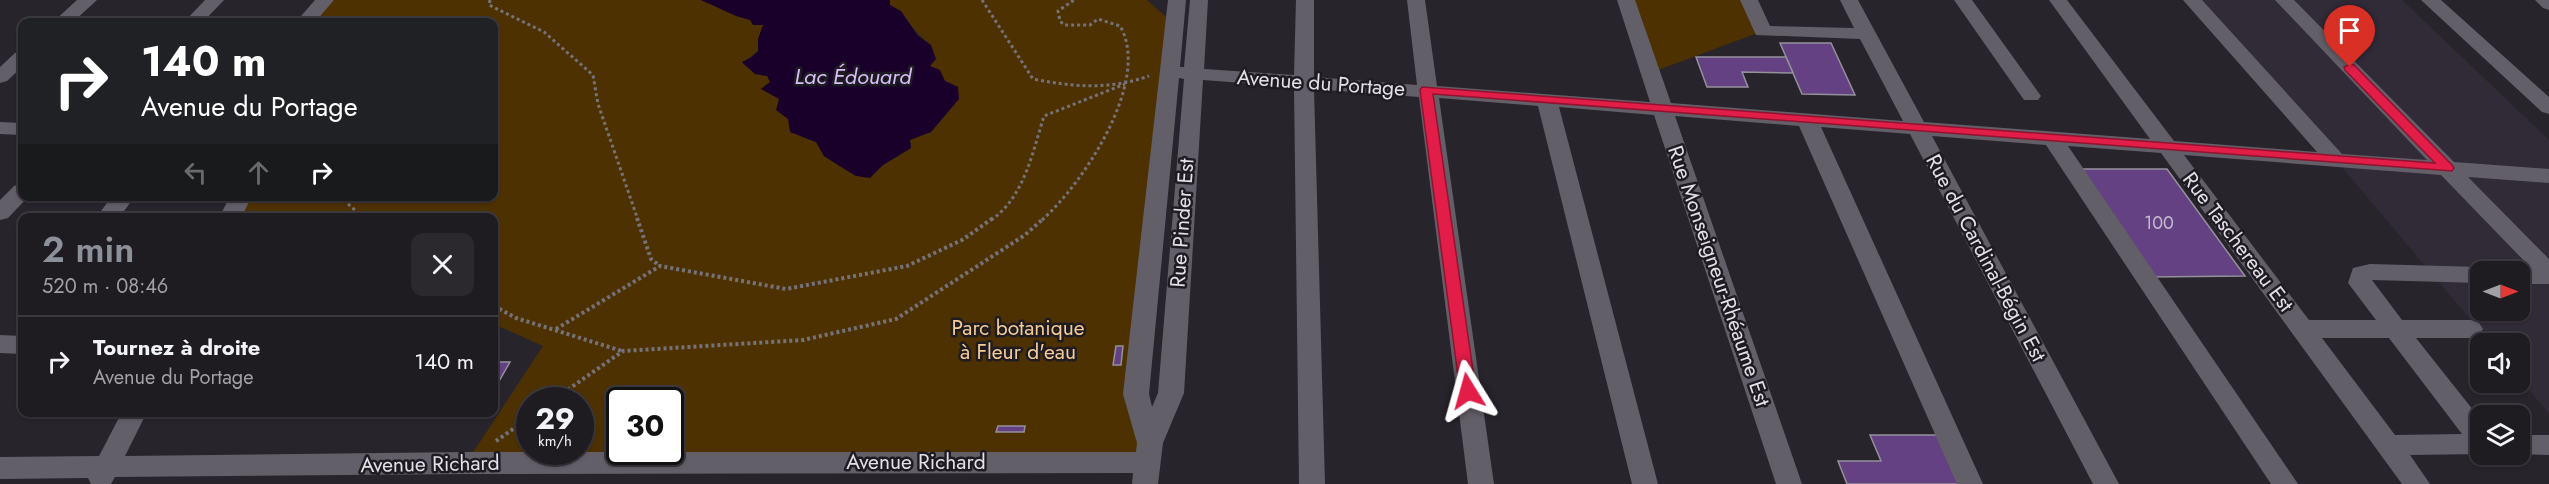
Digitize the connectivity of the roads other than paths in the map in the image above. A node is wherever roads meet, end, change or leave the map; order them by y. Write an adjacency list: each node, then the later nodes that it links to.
1 (88, 0): 18 (street)
2 (215, 0): 19 (street)
3 (325, 0): 20 (street)
4 (1177, 0): 23 (street, Rue Pinder Est)
5 (1199, 0): 23 (street, Rue Pinder Est)
6 (1305, 0): 25 (street)
7 (1416, 0): 26 (street)
8 (1626, 0): 30 (street, Rue Monseigneur-Rhéaume Est)
9 (1749, 0): 21 (street)
10 (1849, 0): 21 (street, Rue du Cardinal-Bégin Est)
11 (1963, 0): 27 (street)
12 (2058, 0): 36 (street, Rue Taschereau Est)
13 (2192, 0): 37 (street)
14 (2284, 0): 38 (street)
15 (2430, 0): 29 (street)
16 (2544, 0): 17 (street)
17 (2549, 4)
18 (67, 18)
19 (197, 18)
20 (309, 18)
21 (1867, 34): 33 (street, Rue du Cardinal-Bégin Est)
22 (18, 61): 24 (street)
23 (1182, 73): 25 (street, Avenue du Portage); 56 (street, Rue Pinder Est); 56 (street, Rue Pinder Est)
24 (0, 77)
25 (1304, 82): 26 (street, Avenue du Portage); 59 (street)
26 (1426, 90): 28 (street, Avenue du Portage); 60 (street)
27 (2031, 96)
28 (1547, 100): 30 (street, Avenue du Portage); 61 (street)
29 (2549, 108)
30 (1662, 109): 31 (street, Avenue du Portage); 62 (street, Rue Monseigneur-Rhéaume Est)
31 (1807, 120): 33 (street, Avenue du Portage); 63 (street)
32 (0, 128): 34 (street)
33 (1917, 128): 35 (street, Avenue du Portage); 64 (street, Rue du Cardinal-Bégin Est)
34 (18, 129)
35 (2053, 139): 36 (street, Avenue du Portage); 65 (street)
36 (2167, 148): 37 (street, Avenue du Portage); 47 (street, Rue Taschereau Est)
37 (2336, 160): 38 (street, Avenue du Portage)
38 (2447, 168): 39 (street, Avenue du Portage); 45 (street)
39 (2549, 176)
40 (18, 195): 42 (street)
41 (120, 201): 43 (street)
42 (0, 213)
43 (111, 213)
44 (2470, 275): 48 (street)
45 (2549, 275): 46 (street)
46 (2530, 276)
47 (2303, 329): 48 (street); 53 (street, Rue Taschereau Est)
48 (2394, 329): 49 (street); 51 (street)
49 (2470, 329)
50 (132, 417): 58 (street)
51 (2470, 428)
52 (2470, 442): 53 (street)
53 (2388, 445): 66 (street, Rue Taschereau Est)
54 (2530, 445): 55 (street)
55 (2549, 445)
56 (1148, 463): 58 (street, Avenue Richard)
57 (0, 468): 58 (street, Avenue Richard)
58 (102, 476)
59 (1311, 484)
60 (1481, 484)
61 (1645, 484)
62 (1790, 484)
63 (1970, 484)
64 (2106, 484)
65 (2285, 484)
66 (2417, 484)

